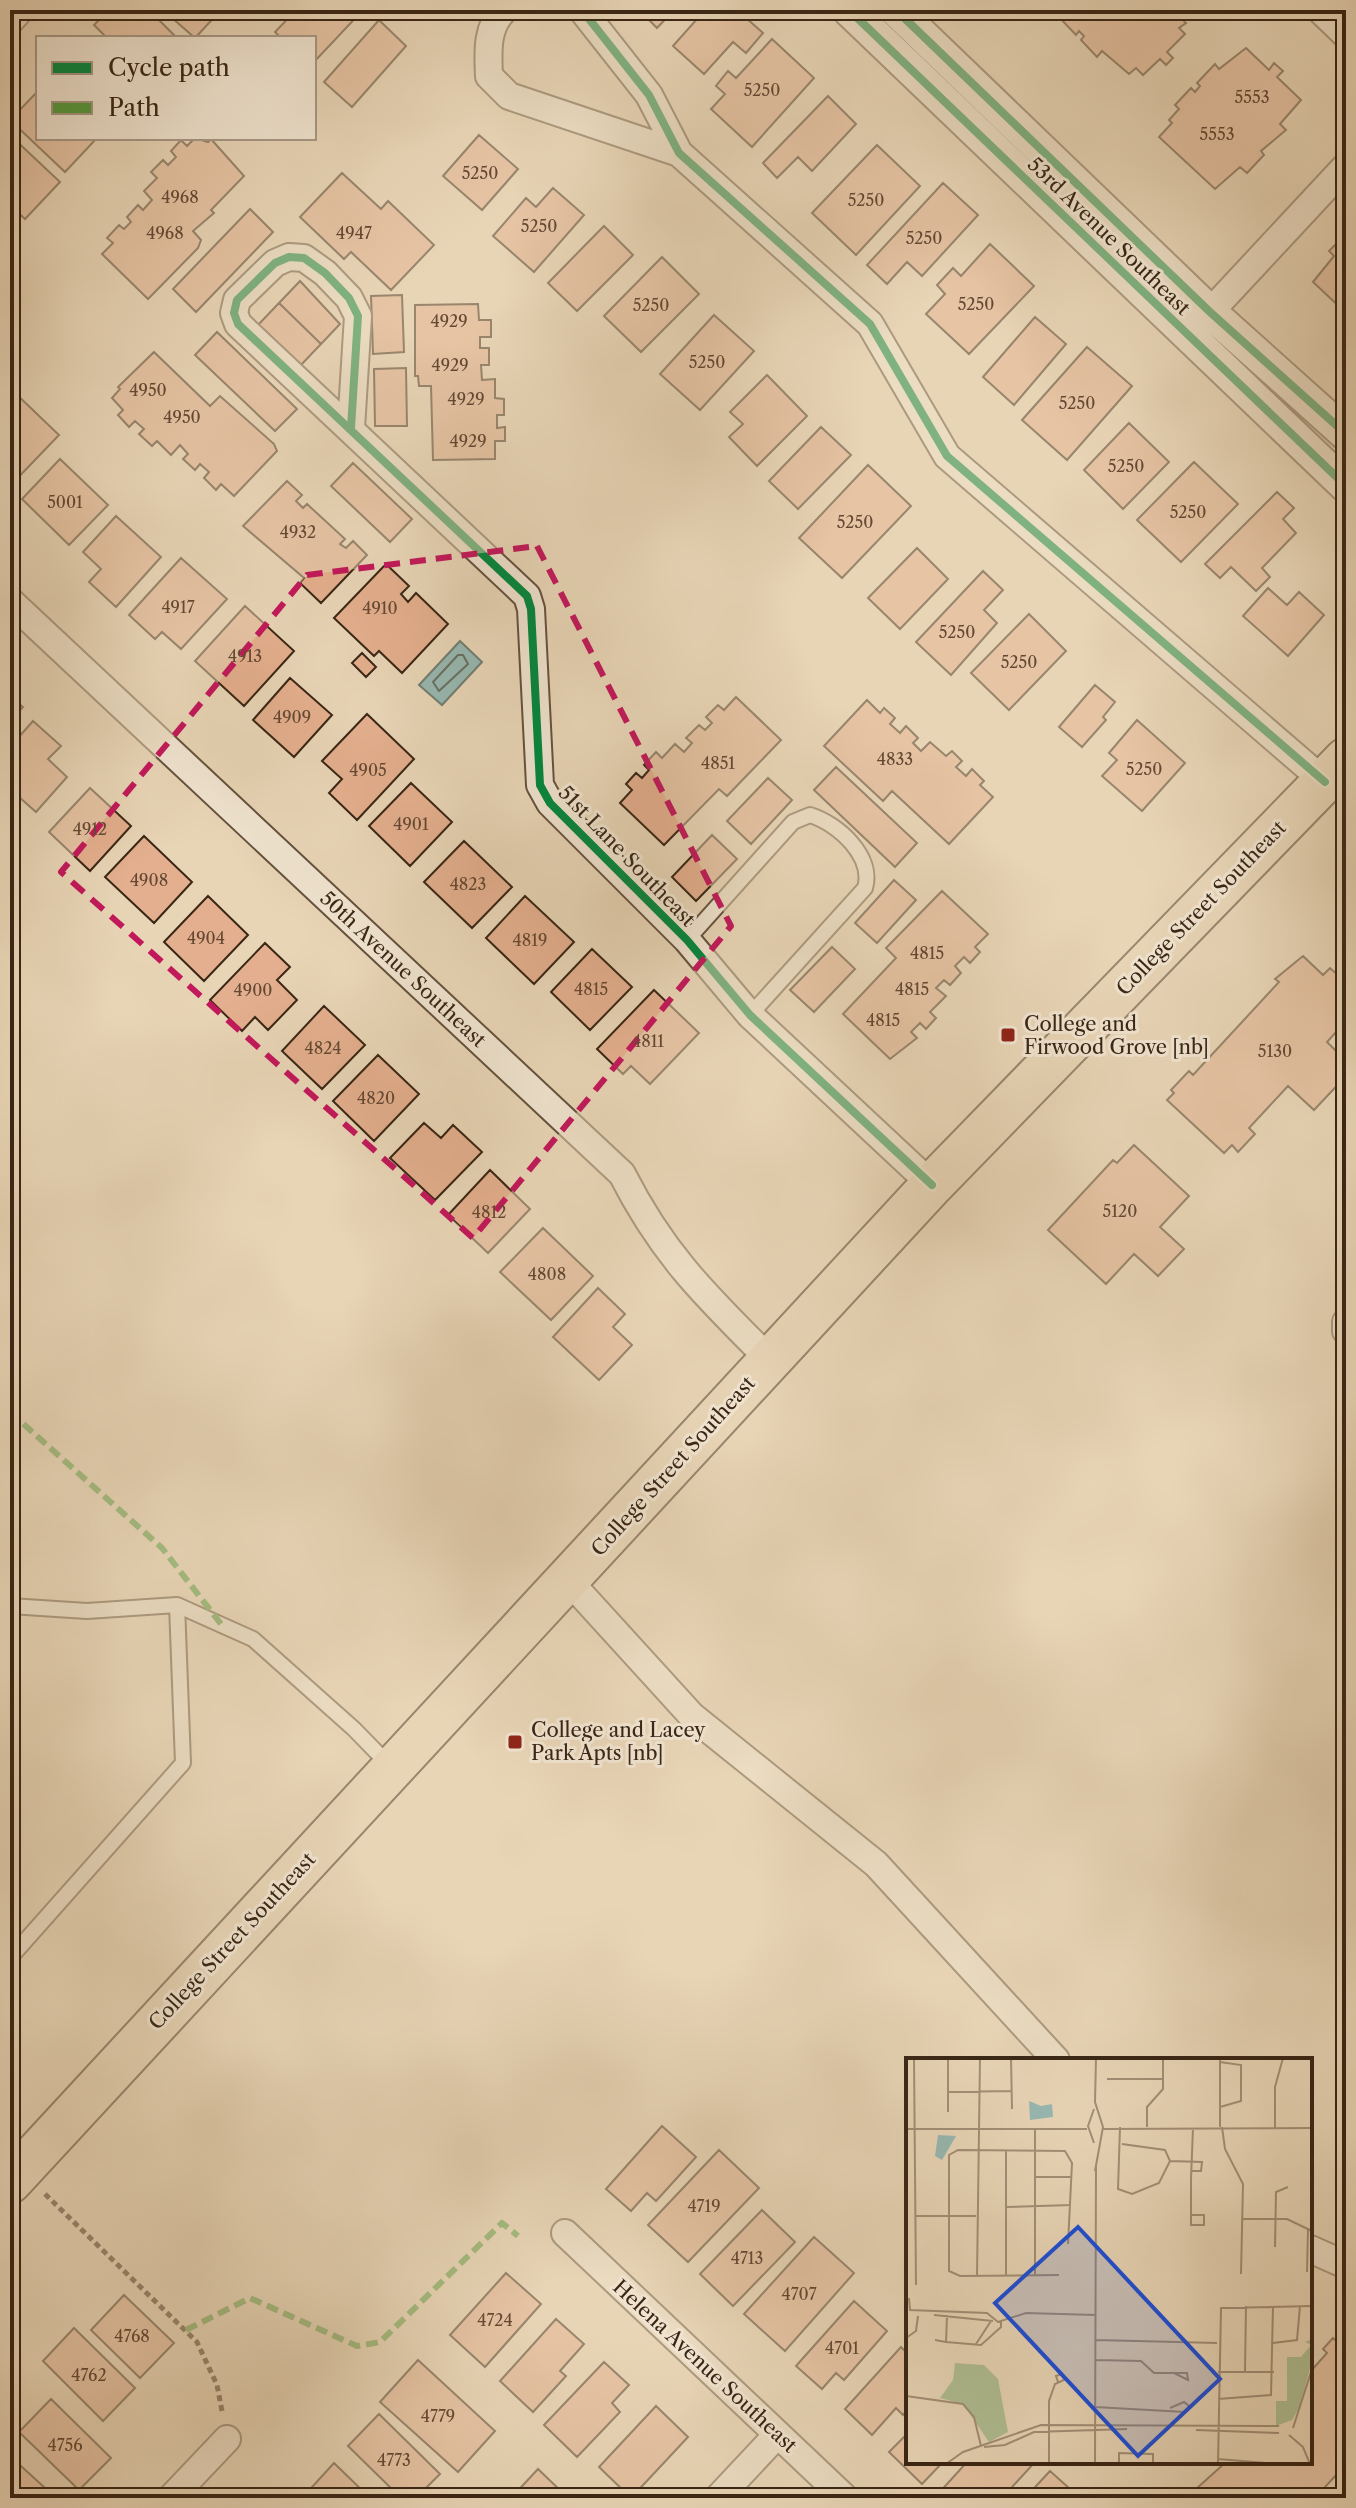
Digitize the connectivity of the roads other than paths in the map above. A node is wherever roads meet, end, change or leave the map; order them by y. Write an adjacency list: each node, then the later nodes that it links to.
1 (20, 10): 7 (street)
2 (504, 10): 9 (street)
3 (582, 10): 9 (street)
4 (849, 10): 14 (street, 53rd Avenue Southeast)
5 (896, 10): 11 (street, 53rd Avenue Southeast)
6 (1320, 10): 8 (street)
7 (10, 21)
8 (1346, 35)
9 (679, 153): 16 (street)
10 (1346, 166): 11 (street)
11 (1210, 312): 13 (street, 53rd Avenue Southeast)
12 (351, 428): 12 (street, 51st Lane Southeast); 17 (street, 51st Lane Southeast)
13 (1346, 434)
14 (1346, 486)
15 (10, 601): 22 (street, 50th Avenue Southeast)
16 (1335, 770): 19 (main road, College Street Southeast)
17 (687, 940): 18 (street, 51st Lane Southeast); 18 (lane)
18 (750, 1015): 19 (street, 51st Lane Southeast)
19 (932, 1185): 22 (main road, College Street Southeast)
20 (1346, 1322): 21 (street)
21 (1346, 1331)
22 (769, 1359): 23 (main road, College Street Southeast)
23 (569, 1581): 26 (main road, College Street Southeast); 28 (street)
24 (177, 1605): 25 (lane); 26 (lane); 27 (lane)
25 (10, 1606)
26 (391, 1767): 29 (main road, College Street Southeast)
27 (10, 1958)
28 (1054, 2058)
29 (15, 2177)
30 (565, 2233): 33 (street, Helena Avenue Southeast)
31 (1312, 2250): 32 (street)
32 (1346, 2265)
33 (777, 2435): 36 (street); 37 (street, Helena Avenue Southeast)
34 (227, 2439): 35 (street)
35 (171, 2498)
36 (718, 2498)
37 (845, 2498)

